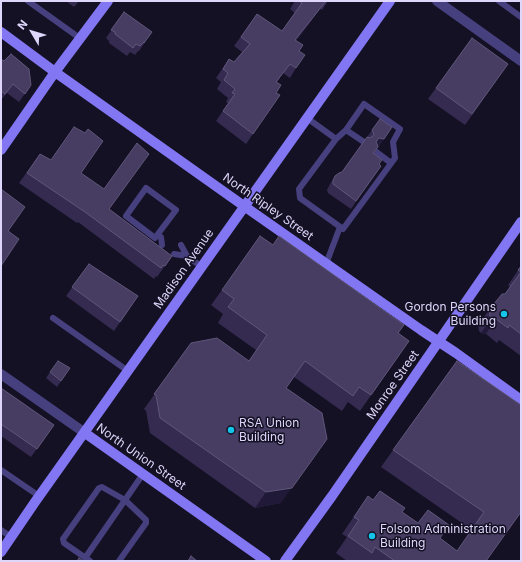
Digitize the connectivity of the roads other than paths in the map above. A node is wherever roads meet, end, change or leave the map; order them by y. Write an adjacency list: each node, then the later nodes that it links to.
1 (28, 1): 8 (lane)
2 (108, 1): 8 (main road)
3 (390, 1): 11 (main road, Madison Avenue)
4 (499, 1): 6 (lane)
5 (440, 2): 9 (street)
6 (521, 17)
7 (1, 32): 10 (main road, North Ripley Street)
8 (81, 39): 10 (main road)
9 (521, 61)
10 (55, 72): 15 (main road); 18 (main road, North Ripley Street)
11 (307, 118): 13 (lane); 18 (main road, Madison Avenue)
12 (346, 130): 13 (lane); 14 (lane); 17 (lane)
13 (336, 139): 20 (lane)
14 (364, 142)
15 (1, 150)
16 (376, 151): 17 (lane)
17 (391, 163): 20 (lane)
18 (244, 206): 27 (main road, North Ripley Street); 28 (main road, Madison Avenue)
19 (521, 222): 30 (main road, Monroe Street)
20 (340, 227): 27 (lane)
21 (160, 235): 21 (lane); 22 (lane); 23 (lane)
22 (168, 236)
23 (162, 245)
24 (181, 245): 26 (lane)
25 (174, 254): 26 (lane)
26 (187, 256): 28 (lane)
27 (326, 264): 30 (main road, North Ripley Street)
28 (202, 267): 31 (main road, Madison Avenue)
29 (53, 318): 31 (lane)
30 (439, 342): 33 (main road, North Ripley Street); 45 (main road, Monroe Street)
31 (128, 371): 34 (main road, Madison Avenue)
32 (1, 374): 34 (street, North Union Street)
33 (521, 400)
34 (85, 433): 36 (main road, North Union Street); 37 (main road, Madison Avenue)
35 (1, 470): 37 (lane)
36 (143, 474): 38 (lane); 44 (main road, North Union Street)
37 (39, 496): 40 (main road, Madison Avenue)
38 (125, 500): 42 (lane); 42 (lane); 43 (lane)
39 (1, 530): 40 (lane)
40 (11, 537): 41 (main road, Madison Avenue)
41 (1, 552)
42 (87, 559)
43 (119, 561)
44 (266, 561)
45 (285, 561)

